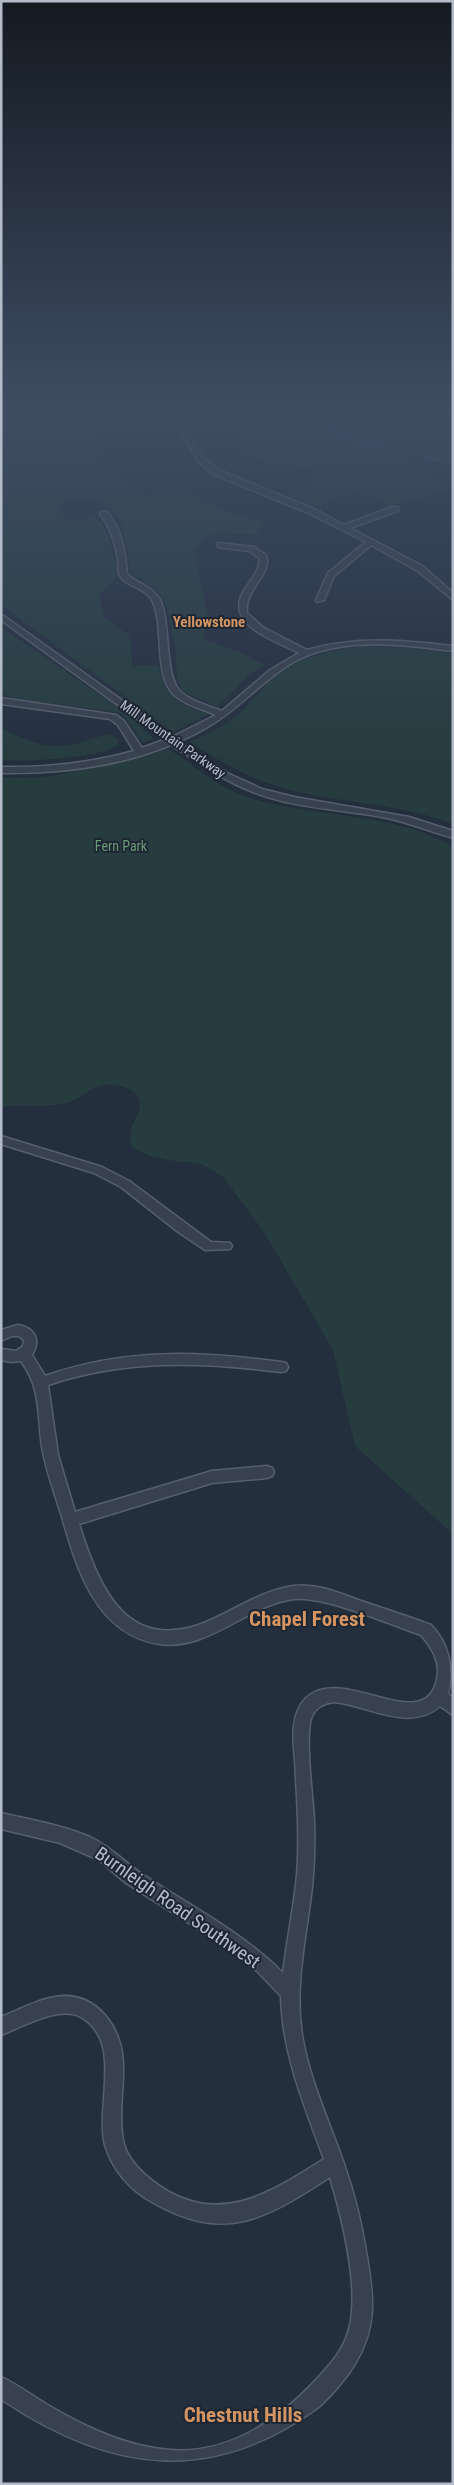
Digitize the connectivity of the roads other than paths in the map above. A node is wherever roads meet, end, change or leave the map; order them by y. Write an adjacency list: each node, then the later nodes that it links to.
1 (114, 529): 11 (street)
2 (344, 529): 3 (street)
3 (370, 542): 5 (street); 6 (street)
4 (221, 545): 9 (street)
5 (453, 598)
6 (320, 600)
7 (1, 616): 14 (street, Mill Mountain Parkway, bridge)
8 (453, 649): 9 (street)
9 (305, 654): 11 (street)
10 (1, 701): 12 (street)
11 (223, 715): 12 (street)
12 (139, 751): 13 (street)
13 (1, 770)
14 (453, 835)
15 (1, 1140): 16 (street)
16 (226, 1246)
17 (1, 1336): 19 (street)
18 (1, 1354): 19 (street)
19 (24, 1354): 21 (street)
20 (281, 1367): 21 (street)
21 (42, 1382): 23 (street)
22 (267, 1472): 23 (street)
23 (70, 1520): 24 (street)
24 (447, 1703): 26 (street)
25 (1, 1821): 26 (street, Burnleigh Road Southwest)
26 (290, 1992): 28 (street)
27 (1, 2026): 28 (street)
28 (334, 2163): 29 (street)
29 (1, 2387)

